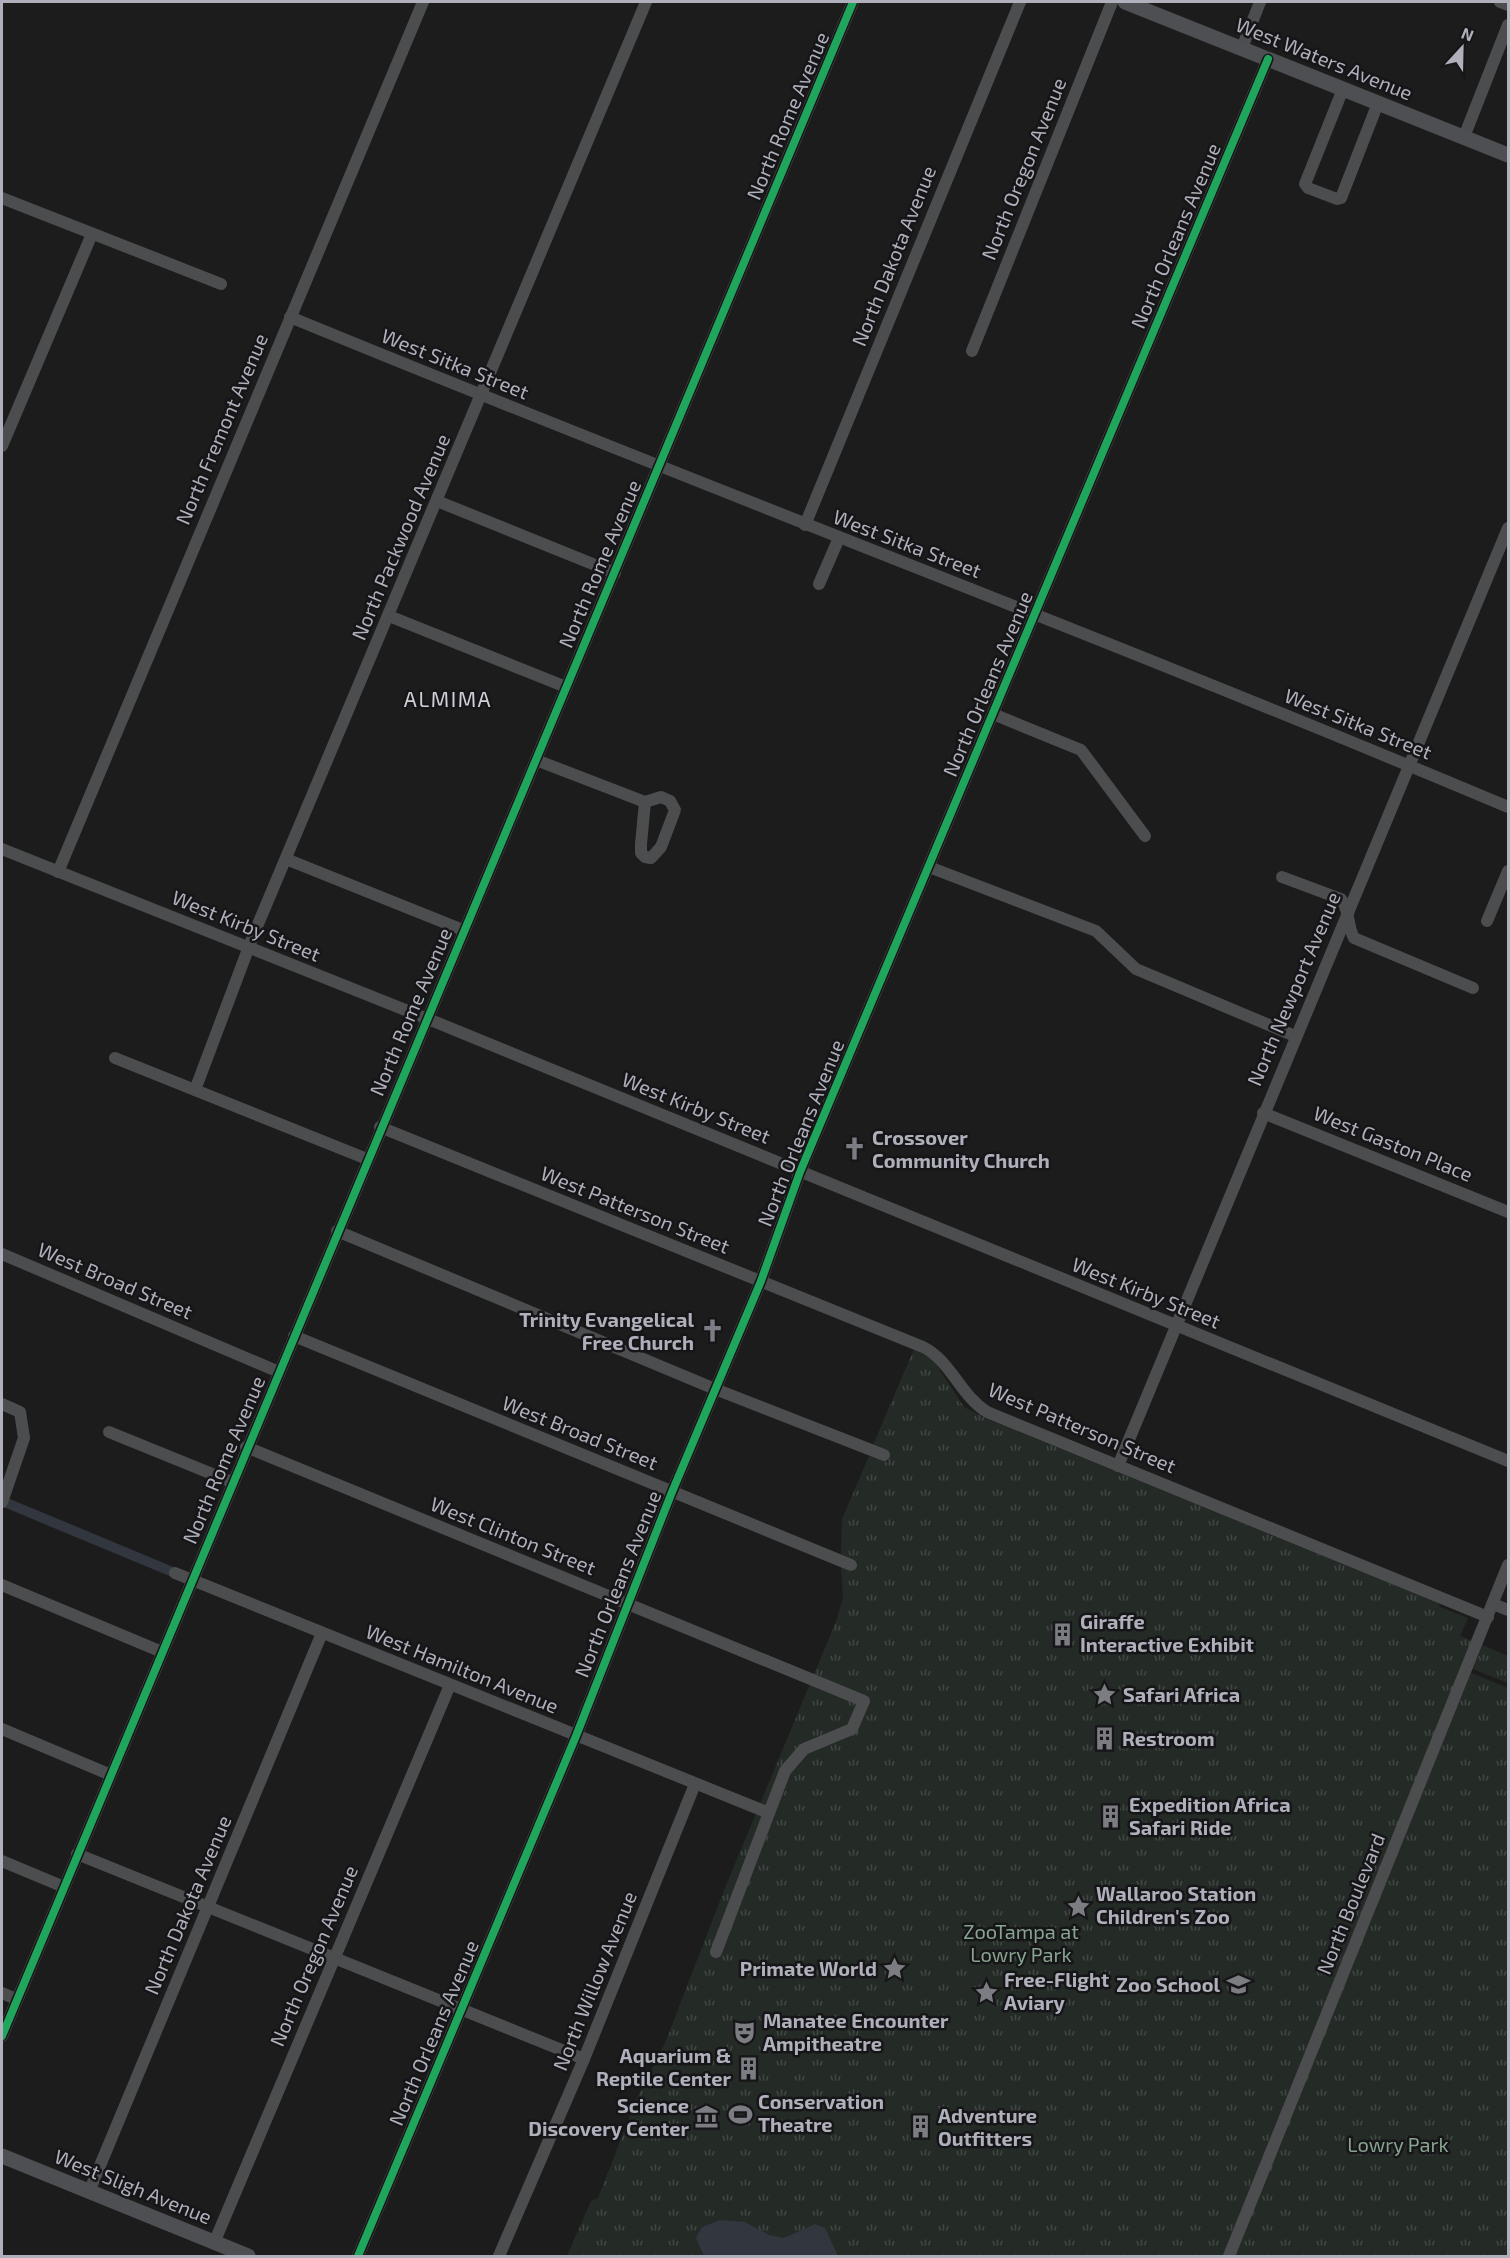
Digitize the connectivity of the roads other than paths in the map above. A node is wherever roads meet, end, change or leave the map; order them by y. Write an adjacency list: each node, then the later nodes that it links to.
1 (423, 2): 20 (street, North Fremont Avenue)
2 (646, 2): 22 (street, North Packwood Avenue)
3 (853, 2): 24 (street, North Rome Avenue)
4 (1020, 2): 26 (street, North Dakota Avenue)
5 (1112, 2): 21 (street, North Oregon Avenue)
6 (1125, 2): 11 (main road, West Waters Avenue)
7 (1260, 2): 11 (street)
8 (1500, 2): 9 (street)
9 (1509, 5)
10 (1509, 25): 15 (street)
11 (1242, 48): 12 (main road, West Waters Avenue)
12 (1268, 59): 13 (main road, West Waters Avenue); 31 (street, North Orleans Avenue)
13 (1343, 89): 14 (main road, West Waters Avenue); 14 (street)
14 (1378, 103): 15 (main road, West Waters Avenue)
15 (1464, 137): 16 (main road, West Waters Avenue)
16 (1509, 155)
17 (2, 198): 18 (street)
18 (92, 234): 19 (street); 23 (street)
19 (221, 284)
20 (290, 317): 22 (street, West Sitka Street); 43 (street, North Fremont Avenue)
21 (972, 351)
22 (481, 396): 24 (street, West Sitka Street); 25 (street, North Packwood Avenue)
23 (2, 446)
24 (659, 467): 26 (street, West Sitka Street); 29 (street, North Rome Avenue)
25 (437, 501): 29 (street); 32 (street, North Packwood Avenue)
26 (805, 525): 28 (street, West Sitka Street)
27 (1509, 528): 36 (street, North Newport Avenue)
28 (839, 538): 30 (street); 31 (street, West Sitka Street)
29 (615, 573): 33 (street, North Rome Avenue)
30 (819, 584)
31 (1034, 615): 34 (street, North Orleans Avenue); 36 (street, West Sitka Street)
32 (389, 616): 33 (street); 41 (street, North Packwood Avenue)
33 (566, 687): 35 (street, North Rome Avenue)
34 (993, 714): 39 (street); 42 (street, North Orleans Avenue)
35 (536, 760): 37 (street); 48 (street, North Rome Avenue)
36 (1409, 765): 38 (street, West Sitka Street); 46 (street, North Newport Avenue)
37 (645, 802): 37 (street)
38 (1509, 807)
39 (1145, 836)
40 (2, 849): 43 (street, West Kirby Street)
41 (286, 859): 48 (street); 49 (street, North Packwood Avenue)
42 (929, 867): 52 (street); 58 (street, North Orleans Avenue)
43 (58, 872): 49 (street, West Kirby Street)
44 (1509, 872): 47 (street)
45 (1282, 877): 46 (street)
46 (1347, 912): 50 (street); 52 (street, North Newport Avenue)
47 (1487, 921)
48 (463, 930): 51 (street, North Rome Avenue)
49 (250, 948): 51 (street, West Kirby Street); 54 (street, North Packwood Avenue)
50 (1473, 988)
51 (426, 1018): 56 (street, North Rome Avenue); 58 (street, West Kirby Street)
52 (1296, 1036): 55 (street, North Newport Avenue)
53 (115, 1058): 54 (street)
54 (195, 1090): 57 (street)
55 (1263, 1113): 59 (street, West Gaston Place); 63 (street, North Newport Avenue)
56 (380, 1127): 57 (street, North Rome Avenue); 62 (street, West Patterson Street)
57 (367, 1159): 60 (street, North Rome Avenue)
58 (800, 1172): 62 (street, North Orleans Avenue); 63 (street, West Kirby Street)
59 (1509, 1212)
60 (337, 1231): 64 (street, North Rome Avenue); 66 (street)
61 (2, 1254): 65 (street, West Broad Street)
62 (761, 1281): 66 (street, North Orleans Avenue); 72 (street, West Patterson Street)
63 (1175, 1326): 71 (street, West Kirby Street); 72 (street, North Newport Avenue)
64 (294, 1336): 65 (street, North Rome Avenue); 74 (street, West Broad Street)
65 (279, 1372): 69 (street, North Rome Avenue)
66 (715, 1389): 70 (street); 74 (street, North Orleans Avenue)
67 (2, 1404): 75 (street)
68 (109, 1432): 73 (street)
69 (246, 1447): 73 (street, North Rome Avenue); 81 (street, West Clinton Street)
70 (884, 1455)
71 (1509, 1461)
72 (1118, 1466): 84 (street, West Patterson Street)
73 (232, 1482): 79 (street, North Rome Avenue)
74 (672, 1492): 76 (street, West Broad Street); 81 (street, North Orleans Avenue)
75 (2, 1502)
76 (851, 1565)
77 (1509, 1565): 82 (street, North Boulevard)
78 (175, 1573): 79 (street, West Hamilton Avenue)
79 (192, 1580): 85 (street, West Hamilton Avenue); 86 (street, North Rome Avenue)
80 (2, 1585): 86 (street)
81 (627, 1604): 89 (street, North Orleans Avenue); 92 (street, West Clinton Street)
82 (1493, 1604): 83 (street); 84 (street, North Boulevard)
83 (1509, 1610)
84 (1488, 1617): 110 (street, North Boulevard)
85 (322, 1633): 87 (street, West Hamilton Avenue); 96 (street, North Dakota Avenue)
86 (162, 1652): 90 (street, North Rome Avenue)
87 (450, 1685): 89 (street, West Hamilton Avenue); 98 (street, North Oregon Avenue)
88 (2, 1729): 90 (street)
89 (576, 1736): 91 (street, West Hamilton Avenue); 101 (street, North Orleans Avenue)
90 (111, 1775): 93 (street, North Rome Avenue)
91 (696, 1784): 92 (street, West Hamilton Avenue); 103 (street, North Willow Avenue)
92 (769, 1813): 97 (street)
93 (77, 1854): 95 (street, North Rome Avenue); 96 (street)
94 (2, 1861): 95 (street)
95 (64, 1887): 100 (street, North Rome Avenue)
96 (208, 1907): 98 (street); 105 (street, North Dakota Avenue)
97 (716, 1952)
98 (335, 1958): 101 (street); 106 (street, North Oregon Avenue)
99 (2, 1993): 100 (street)
100 (16, 1999): 102 (street, North Rome Avenue)
101 (462, 2009): 103 (street); 108 (street, North Orleans Avenue)
102 (2, 2036)
103 (585, 2059): 109 (street, North Willow Avenue)
104 (2, 2156): 105 (main road, West Sligh Avenue)
105 (89, 2192): 106 (main road, West Sligh Avenue)
106 (214, 2242): 107 (main road, West Sligh Avenue)
107 (248, 2256)
108 (358, 2256)
109 (499, 2256)
110 (1229, 2256)

